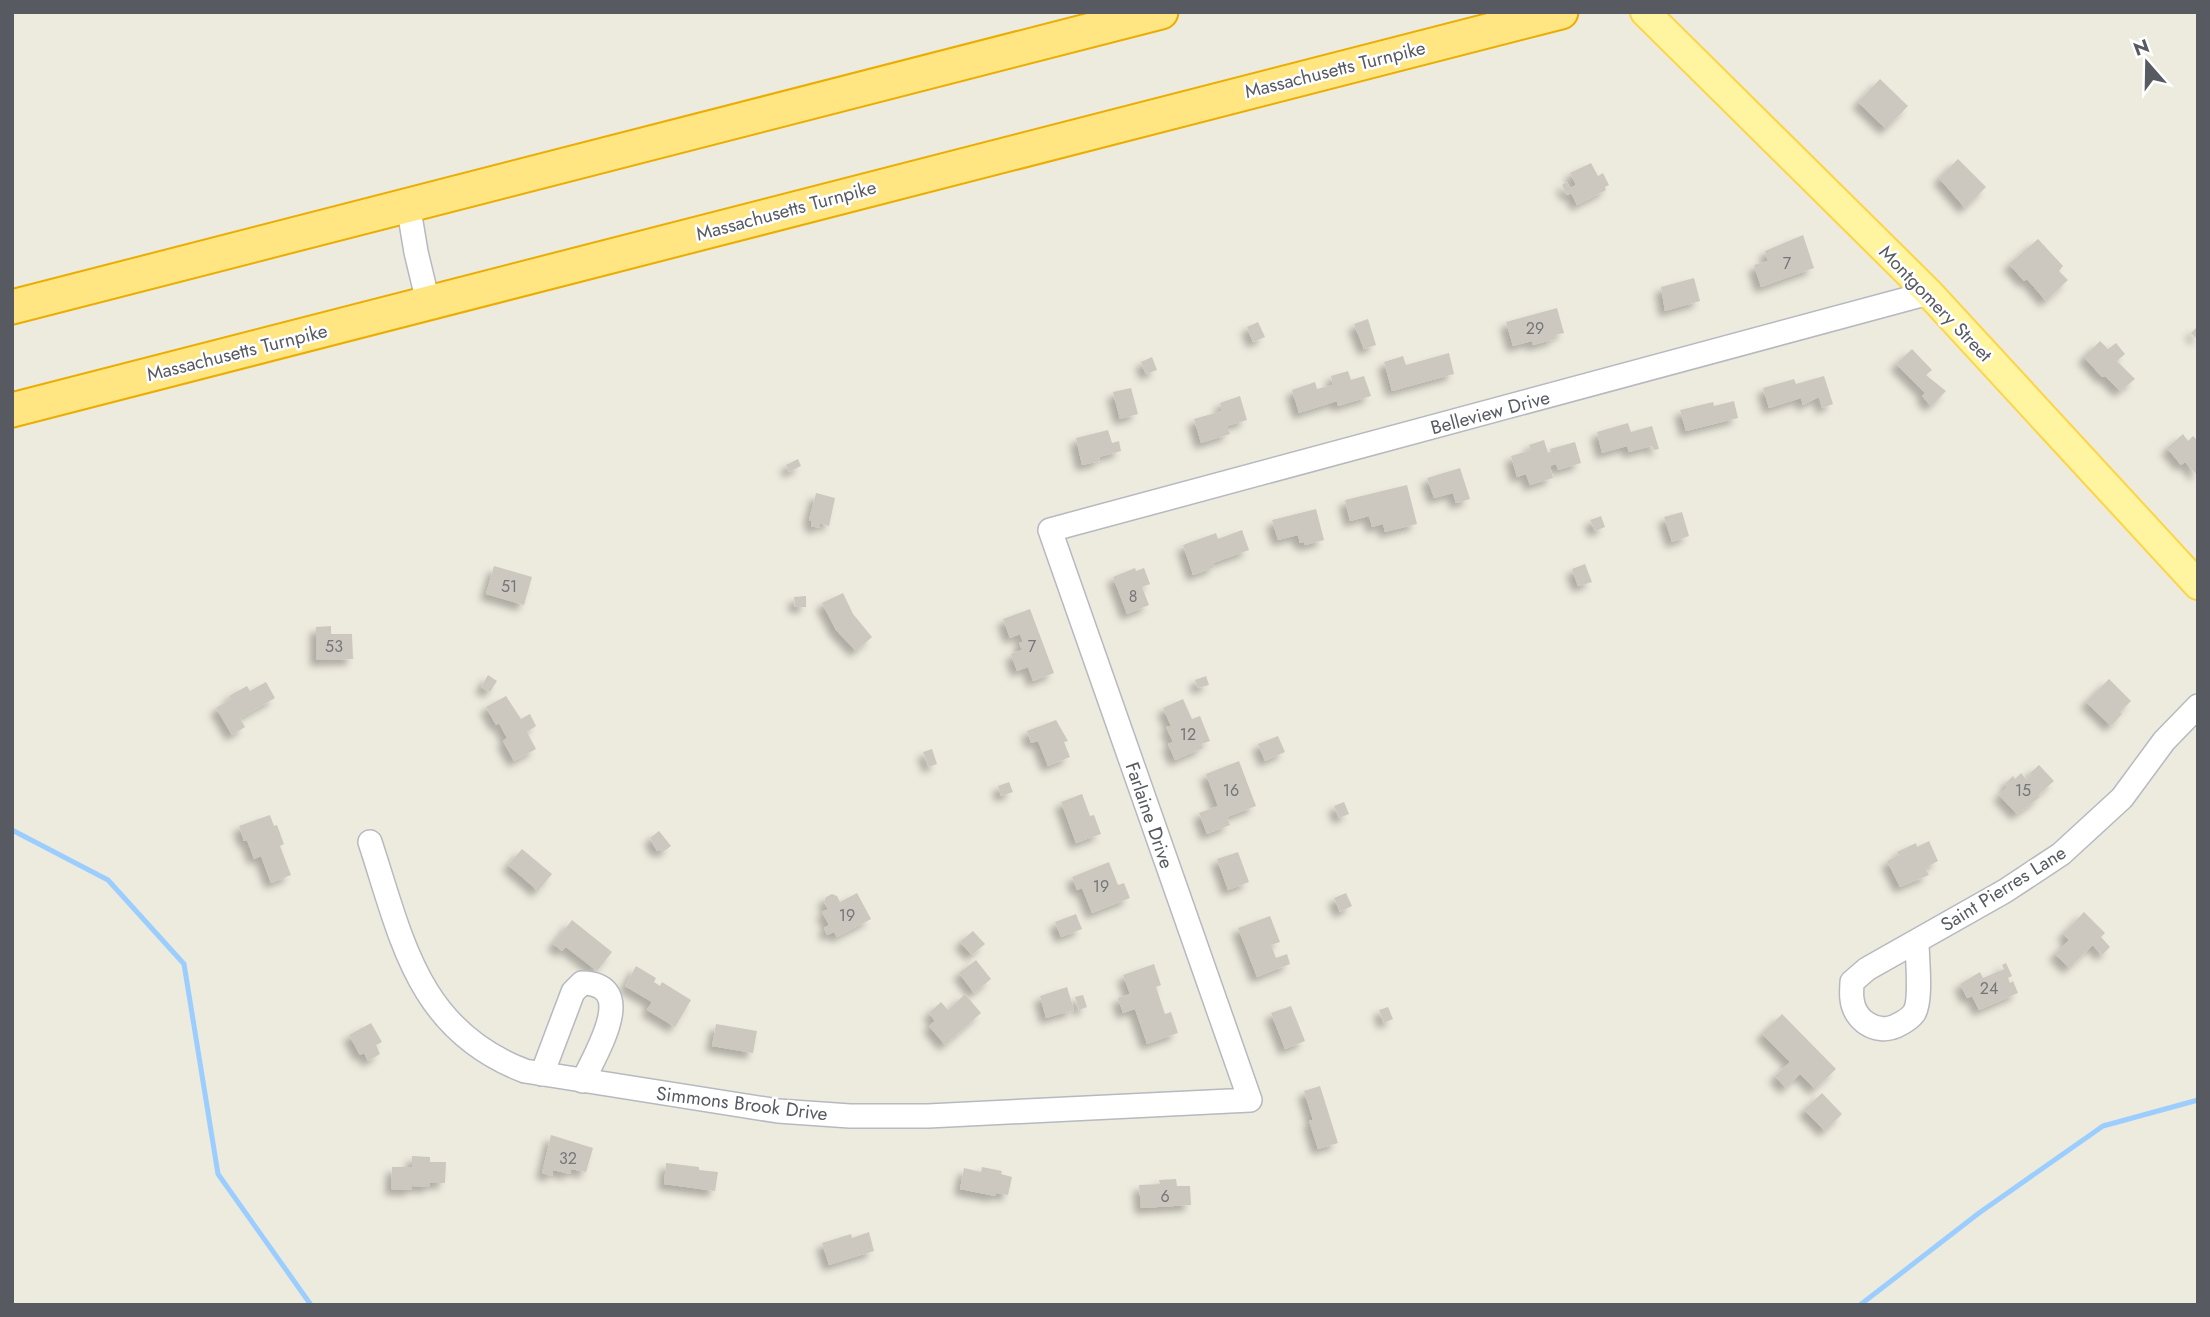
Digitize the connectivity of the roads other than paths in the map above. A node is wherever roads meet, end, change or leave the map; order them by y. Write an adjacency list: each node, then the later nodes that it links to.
1 (1161, 12): 4 (highway)
2 (1561, 12): 6 (highway, Massachusetts Turnpike)
3 (1654, 22): 5 (main road, Montgomery Street)
4 (408, 204): 6 (street); 7 (highway)
5 (1929, 293): 9 (street, Belleview Drive); 10 (main road, Montgomery Street)
6 (428, 303): 8 (highway, Massachusetts Turnpike)
7 (12, 307)
8 (12, 410)
9 (1050, 530): 16 (street, Farlaine Drive)
10 (2198, 585)
11 (2198, 706): 13 (street, Saint Pierres Lane)
12 (370, 842): 14 (street, Simmons Brook Drive)
13 (1917, 942)
14 (542, 1074): 15 (street, Simmons Brook Drive); 15 (street)
15 (583, 1081): 16 (street, Simmons Brook Drive)
16 (1250, 1100)

